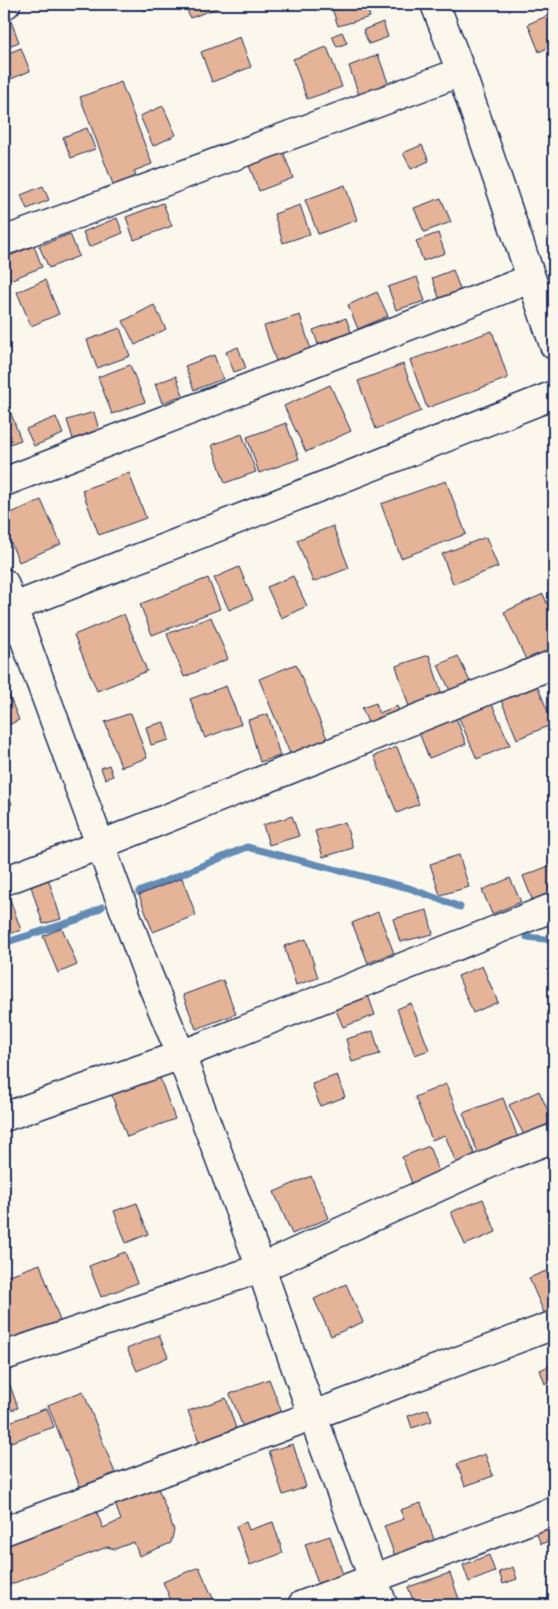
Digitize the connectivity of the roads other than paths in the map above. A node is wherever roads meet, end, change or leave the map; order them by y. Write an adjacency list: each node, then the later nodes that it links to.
1 (435, 4): 2 (street)
2 (461, 72): 3 (street); 4 (street)
3 (4, 241)
4 (530, 279): 5 (street); 7 (street)
5 (554, 345)
6 (554, 395): 8 (street)
7 (4, 482)
8 (6, 601): 10 (street)
9 (554, 664): 10 (street)
10 (100, 845): 11 (street); 13 (street)
11 (4, 881)
12 (554, 907): 13 (street)
13 (181, 1055): 14 (street); 16 (street)
14 (4, 1117)
15 (554, 1138): 16 (street)
16 (261, 1268): 18 (street); 19 (street)
17 (554, 1325): 19 (street)
18 (4, 1356)
19 (313, 1417): 21 (street); 22 (street)
20 (554, 1511): 22 (street)
21 (4, 1531)
22 (374, 1578): 23 (street); 24 (street)
23 (302, 1605)
24 (384, 1605)

